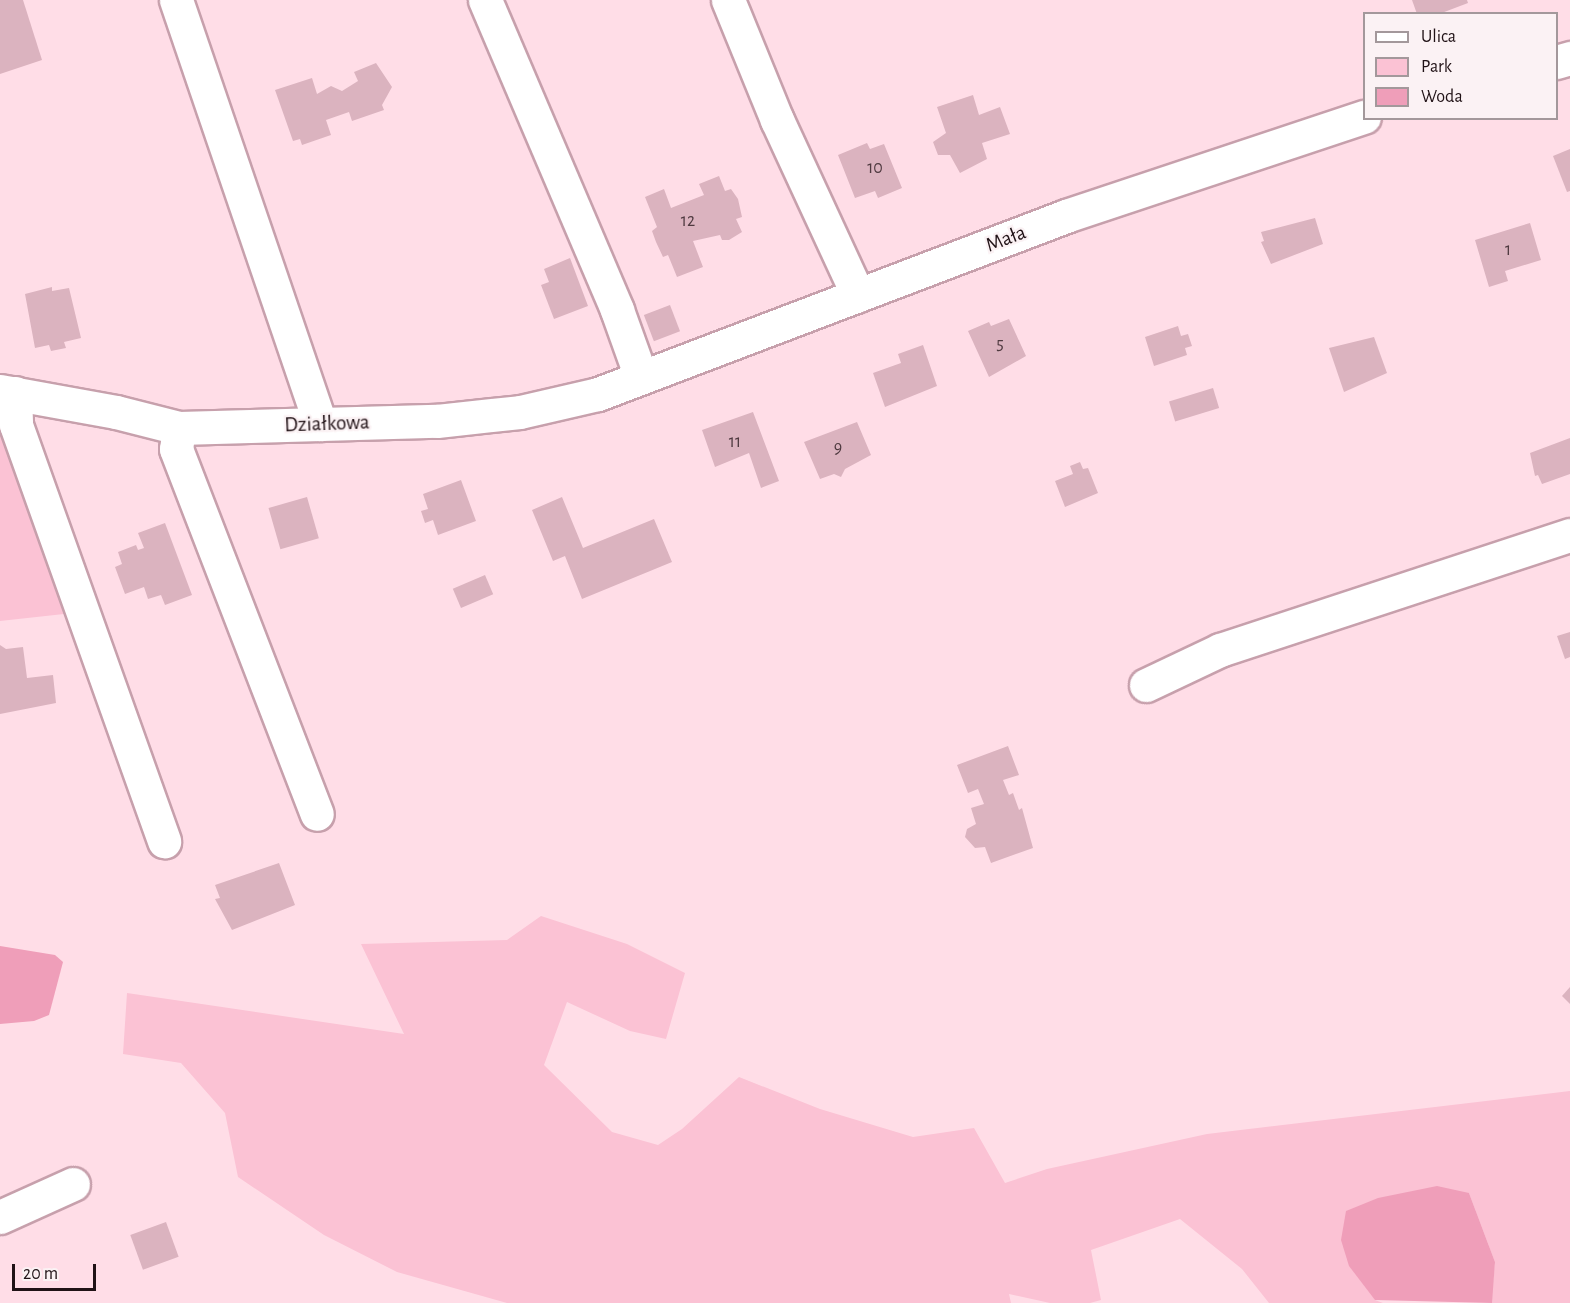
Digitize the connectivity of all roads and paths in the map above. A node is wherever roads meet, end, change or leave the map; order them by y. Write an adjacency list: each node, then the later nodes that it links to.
1 (176, 0): 8 (street)
2 (485, 0): 6 (street)
3 (728, 0): 5 (street)
4 (1363, 118): 5 (street, Mała)
5 (858, 295): 6 (street, Mała)
6 (646, 375): 8 (street, Działkowa)
7 (4, 389): 9 (street, Działkowa); 13 (street)
8 (320, 424): 9 (street, Działkowa)
9 (179, 428): 12 (street)
10 (1570, 535): 11 (street)
11 (1146, 685)
12 (317, 814)
13 (164, 841)
14 (73, 1185): 15 (street)
15 (0, 1217)

